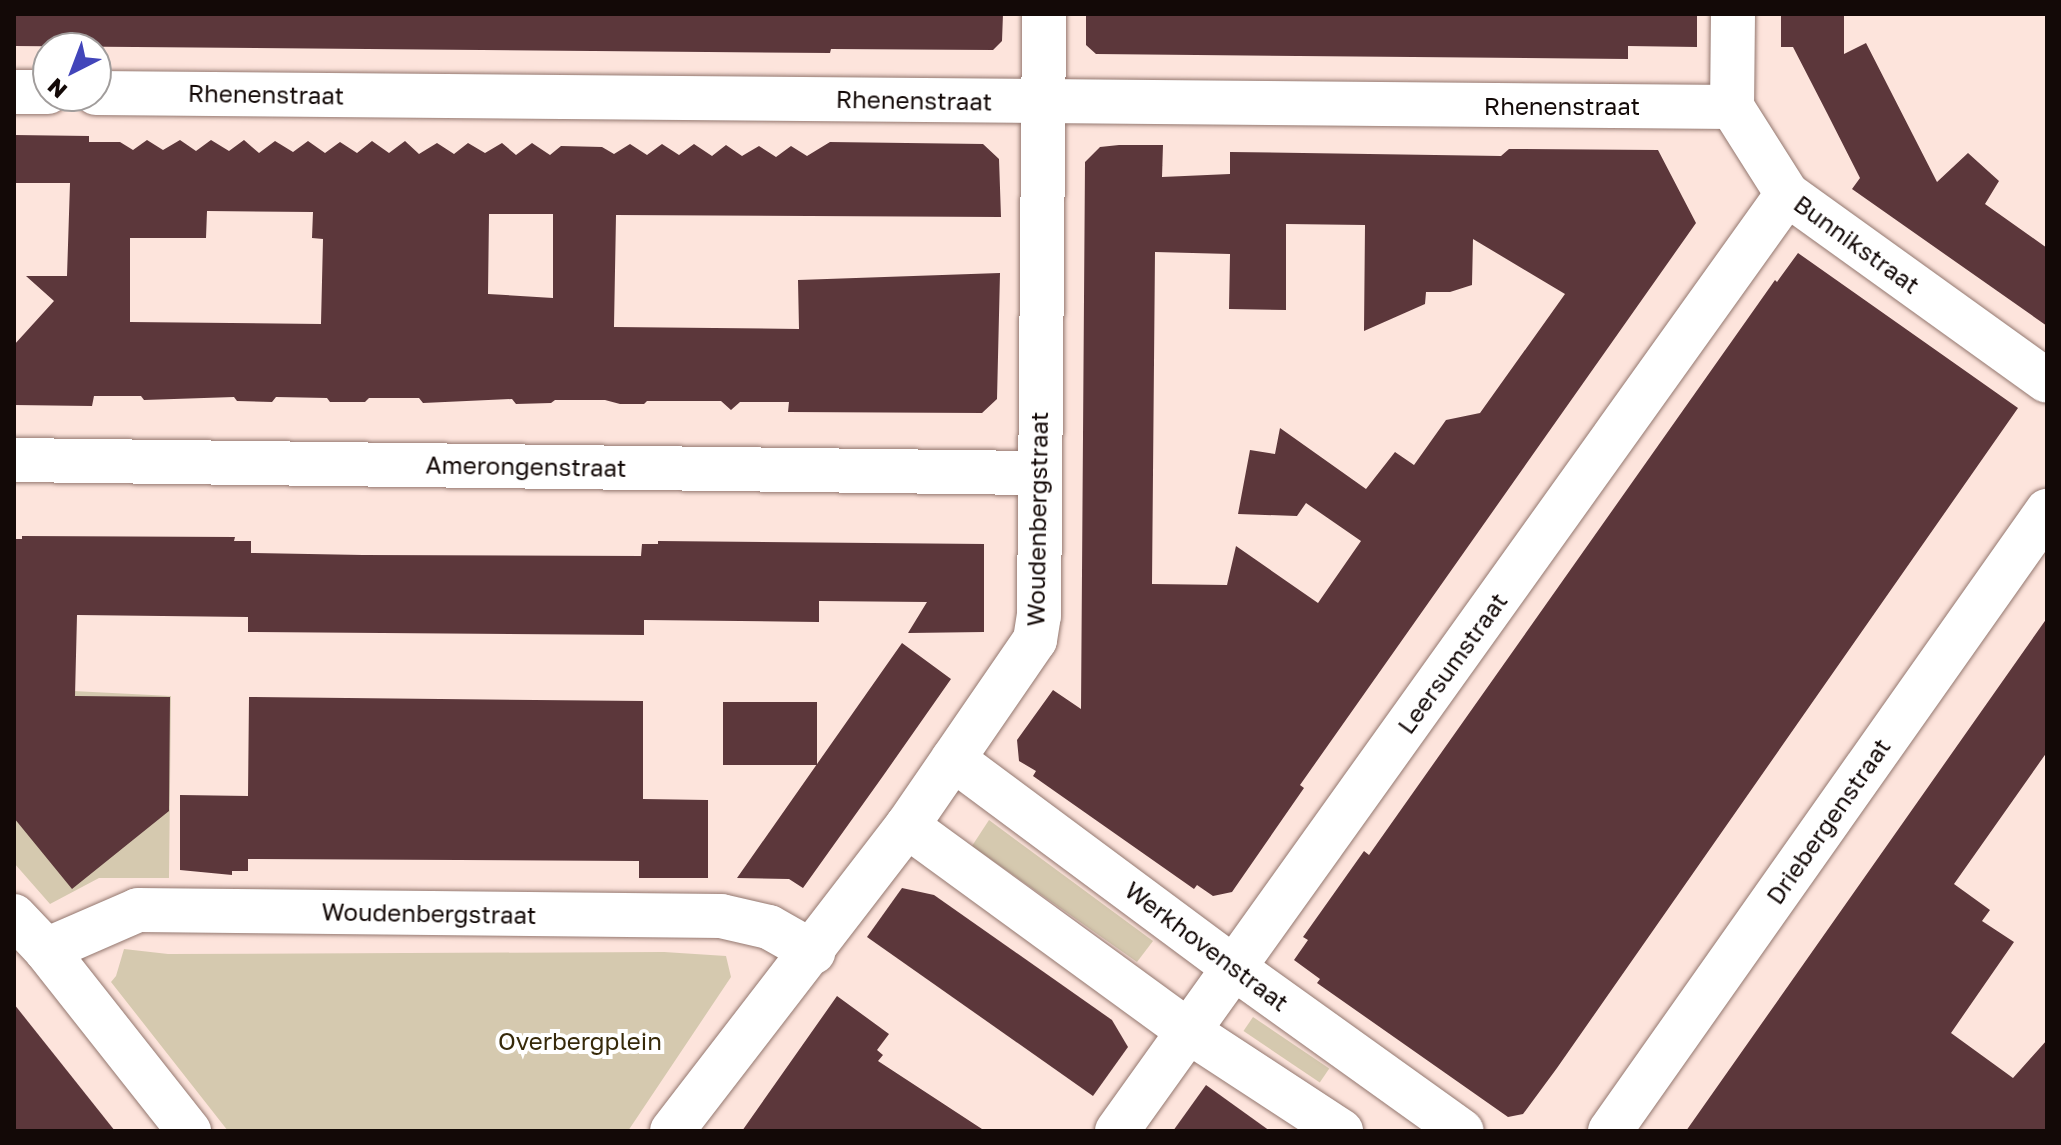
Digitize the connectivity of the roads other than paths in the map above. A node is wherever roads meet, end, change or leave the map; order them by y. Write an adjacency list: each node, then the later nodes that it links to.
1 (1044, 14): 4 (street, Woudenbergstraat)
2 (1733, 14): 5 (street)
3 (112, 93): 4 (street, Rhenenstraat)
4 (1044, 101): 5 (street, Rhenenstraat); 9 (street, Woudenbergstraat)
5 (1732, 107): 6 (street, Bunnikstraat)
6 (1787, 194): 7 (street, Bunnikstraat); 16 (street, Leersumstraat)
7 (2047, 381)
8 (14, 460): 9 (street, Amerongenstraat)
9 (1038, 473): 11 (street, Woudenbergstraat)
10 (2047, 511): 23 (street, Driebergenstraat)
11 (953, 759): 12 (street, Woudenbergstraat); 16 (street, Werkhovenstraat)
12 (907, 826): 15 (street, Woudenbergstraat); 17 (street)
13 (14, 916): 14 (street)
14 (46, 950): 15 (street, Woudenbergstraat); 18 (street)
15 (813, 952): 19 (street, Woudenbergstraat)
16 (1234, 968): 17 (street, Leersumstraat); 22 (street, Werkhovenstraat)
17 (1188, 1031): 20 (street, Leersumstraat); 21 (street)
18 (189, 1131)
19 (672, 1131)
20 (1117, 1131)
21 (1341, 1131)
22 (1462, 1131)
23 (1610, 1131)

